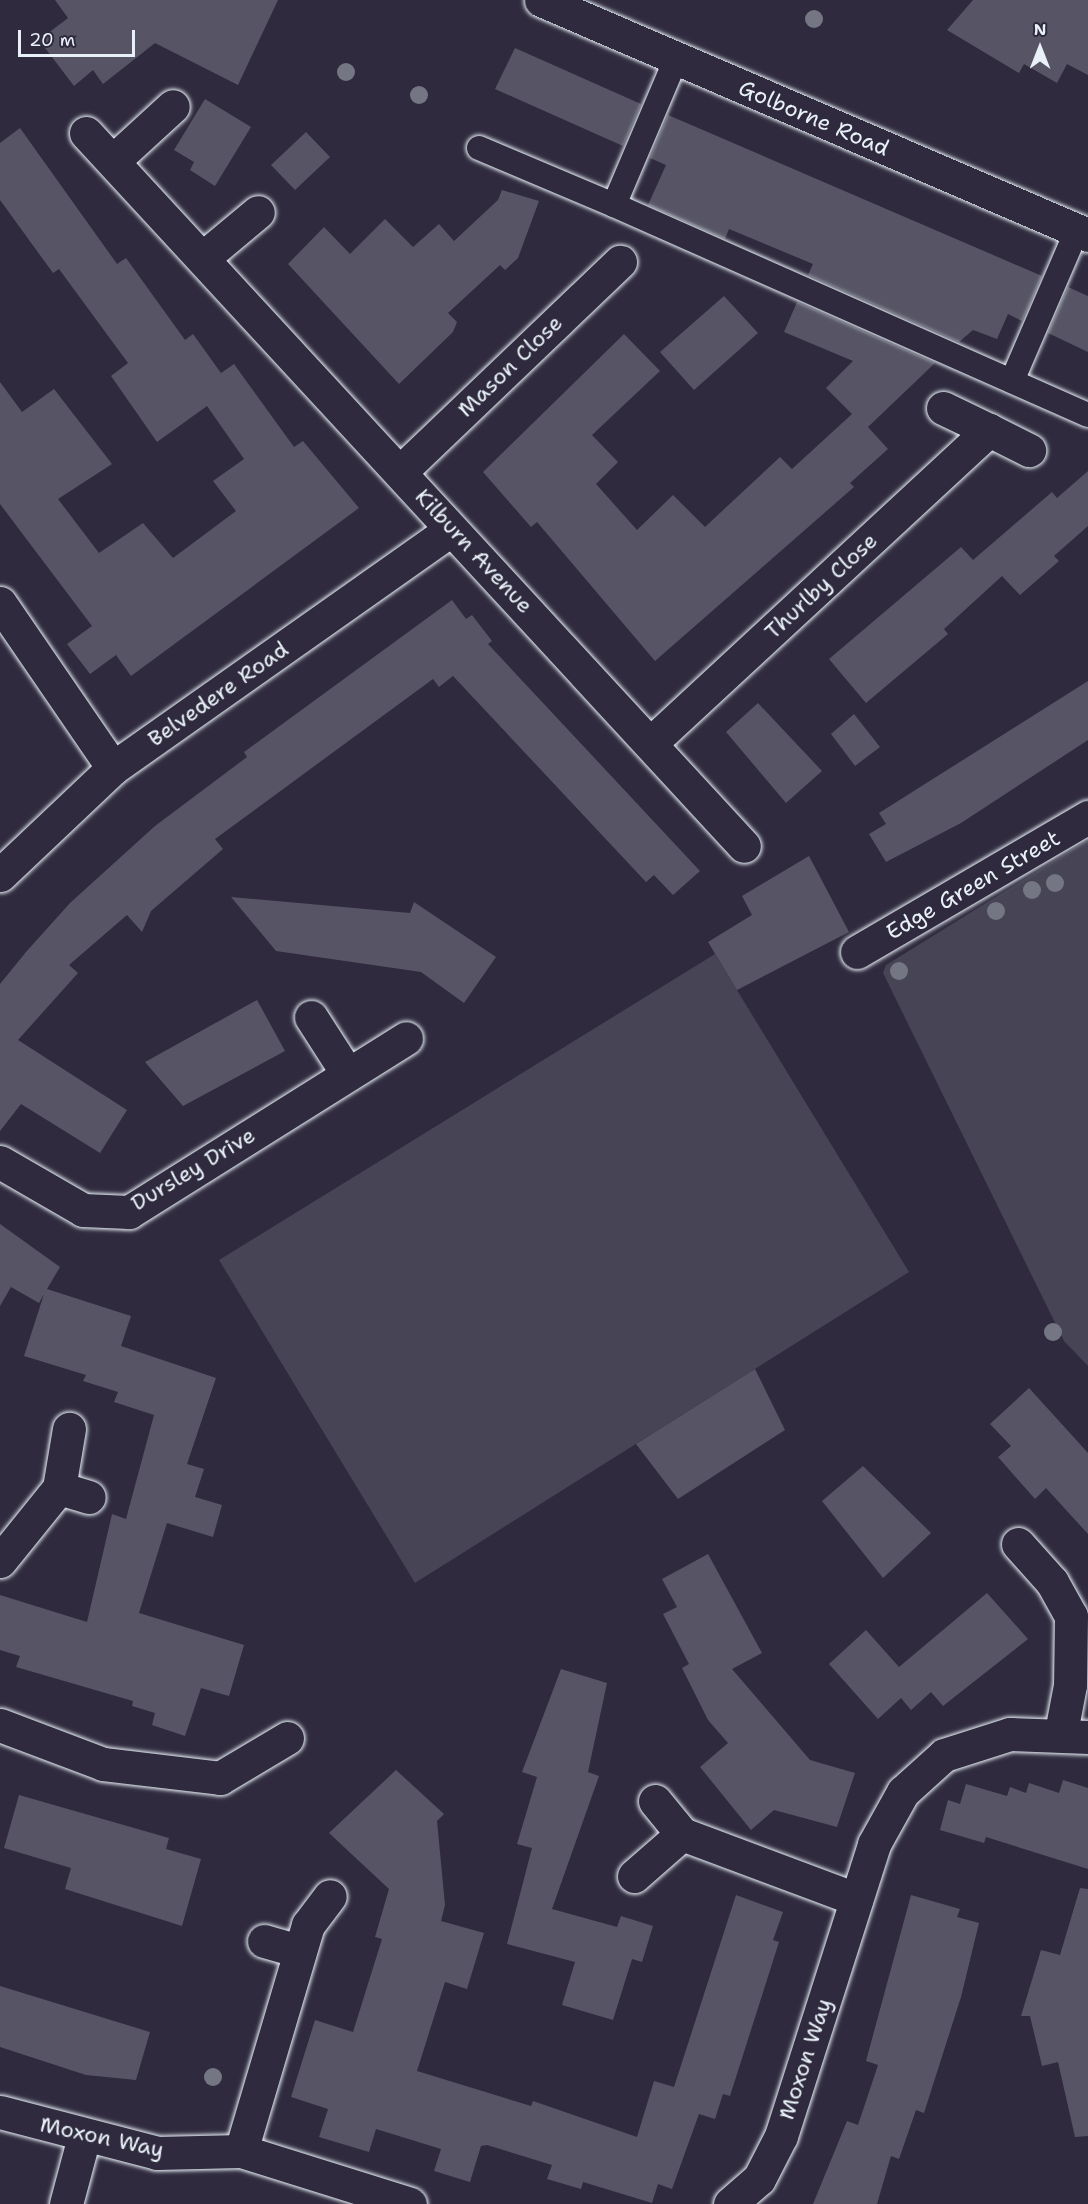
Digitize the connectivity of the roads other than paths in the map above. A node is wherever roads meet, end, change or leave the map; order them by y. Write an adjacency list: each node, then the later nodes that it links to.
1 (541, 0): 2 (street, Golborne Road)
2 (676, 59): 7 (lane); 9 (street, Golborne Road)
3 (173, 106): 6 (street)
4 (86, 133): 6 (street, Kilburn Avenue)
5 (479, 148): 7 (lane)
6 (113, 161): 10 (street, Kilburn Avenue)
7 (614, 205): 12 (lane)
8 (258, 212): 10 (street)
9 (1082, 232): 12 (lane)
10 (204, 257): 17 (street, Kilburn Avenue)
11 (620, 261): 17 (street, Mason Close)
12 (1012, 381): 14 (lane)
13 (943, 408): 15 (street)
14 (1088, 415)
15 (989, 430): 16 (street); 20 (street, Thurlby Close)
16 (1029, 450)
17 (401, 471): 18 (street, Kilburn Avenue)
18 (451, 530): 20 (street, Kilburn Avenue); 21 (street, Belvedere Road)
19 (0, 603): 21 (street)
20 (653, 741): 23 (street, Kilburn Avenue)
21 (113, 768): 24 (street, Belvedere Road)
22 (1088, 817): 25 (street, Edge Green Street)
23 (744, 846)
24 (0, 875)
25 (857, 952)
26 (310, 1017): 28 (street)
27 (406, 1038): 28 (street, Dursley Drive)
28 (347, 1073): 29 (street, Dursley Drive)
29 (0, 1162)
30 (69, 1430): 32 (street)
31 (1018, 1544): 33 (street, Moxon Way)
32 (0, 1561)
33 (1079, 1614): 35 (street, Moxon Way)
34 (0, 1725): 36 (street)
35 (1074, 1735): 41 (street, Moxon Way)
36 (287, 1738)
37 (655, 1801): 38 (street)
38 (682, 1834): 39 (street); 41 (street)
39 (634, 1876)
40 (330, 1896): 43 (street)
41 (856, 1899): 49 (street, Moxon Way)
42 (264, 1941): 43 (street)
43 (300, 1951): 46 (street)
44 (0, 2112): 45 (street, Moxon Way)
45 (84, 2137): 46 (street, Moxon Way); 47 (street)
46 (242, 2151): 48 (street, Moxon Way)
47 (66, 2204)
48 (410, 2204)
49 (730, 2204)

